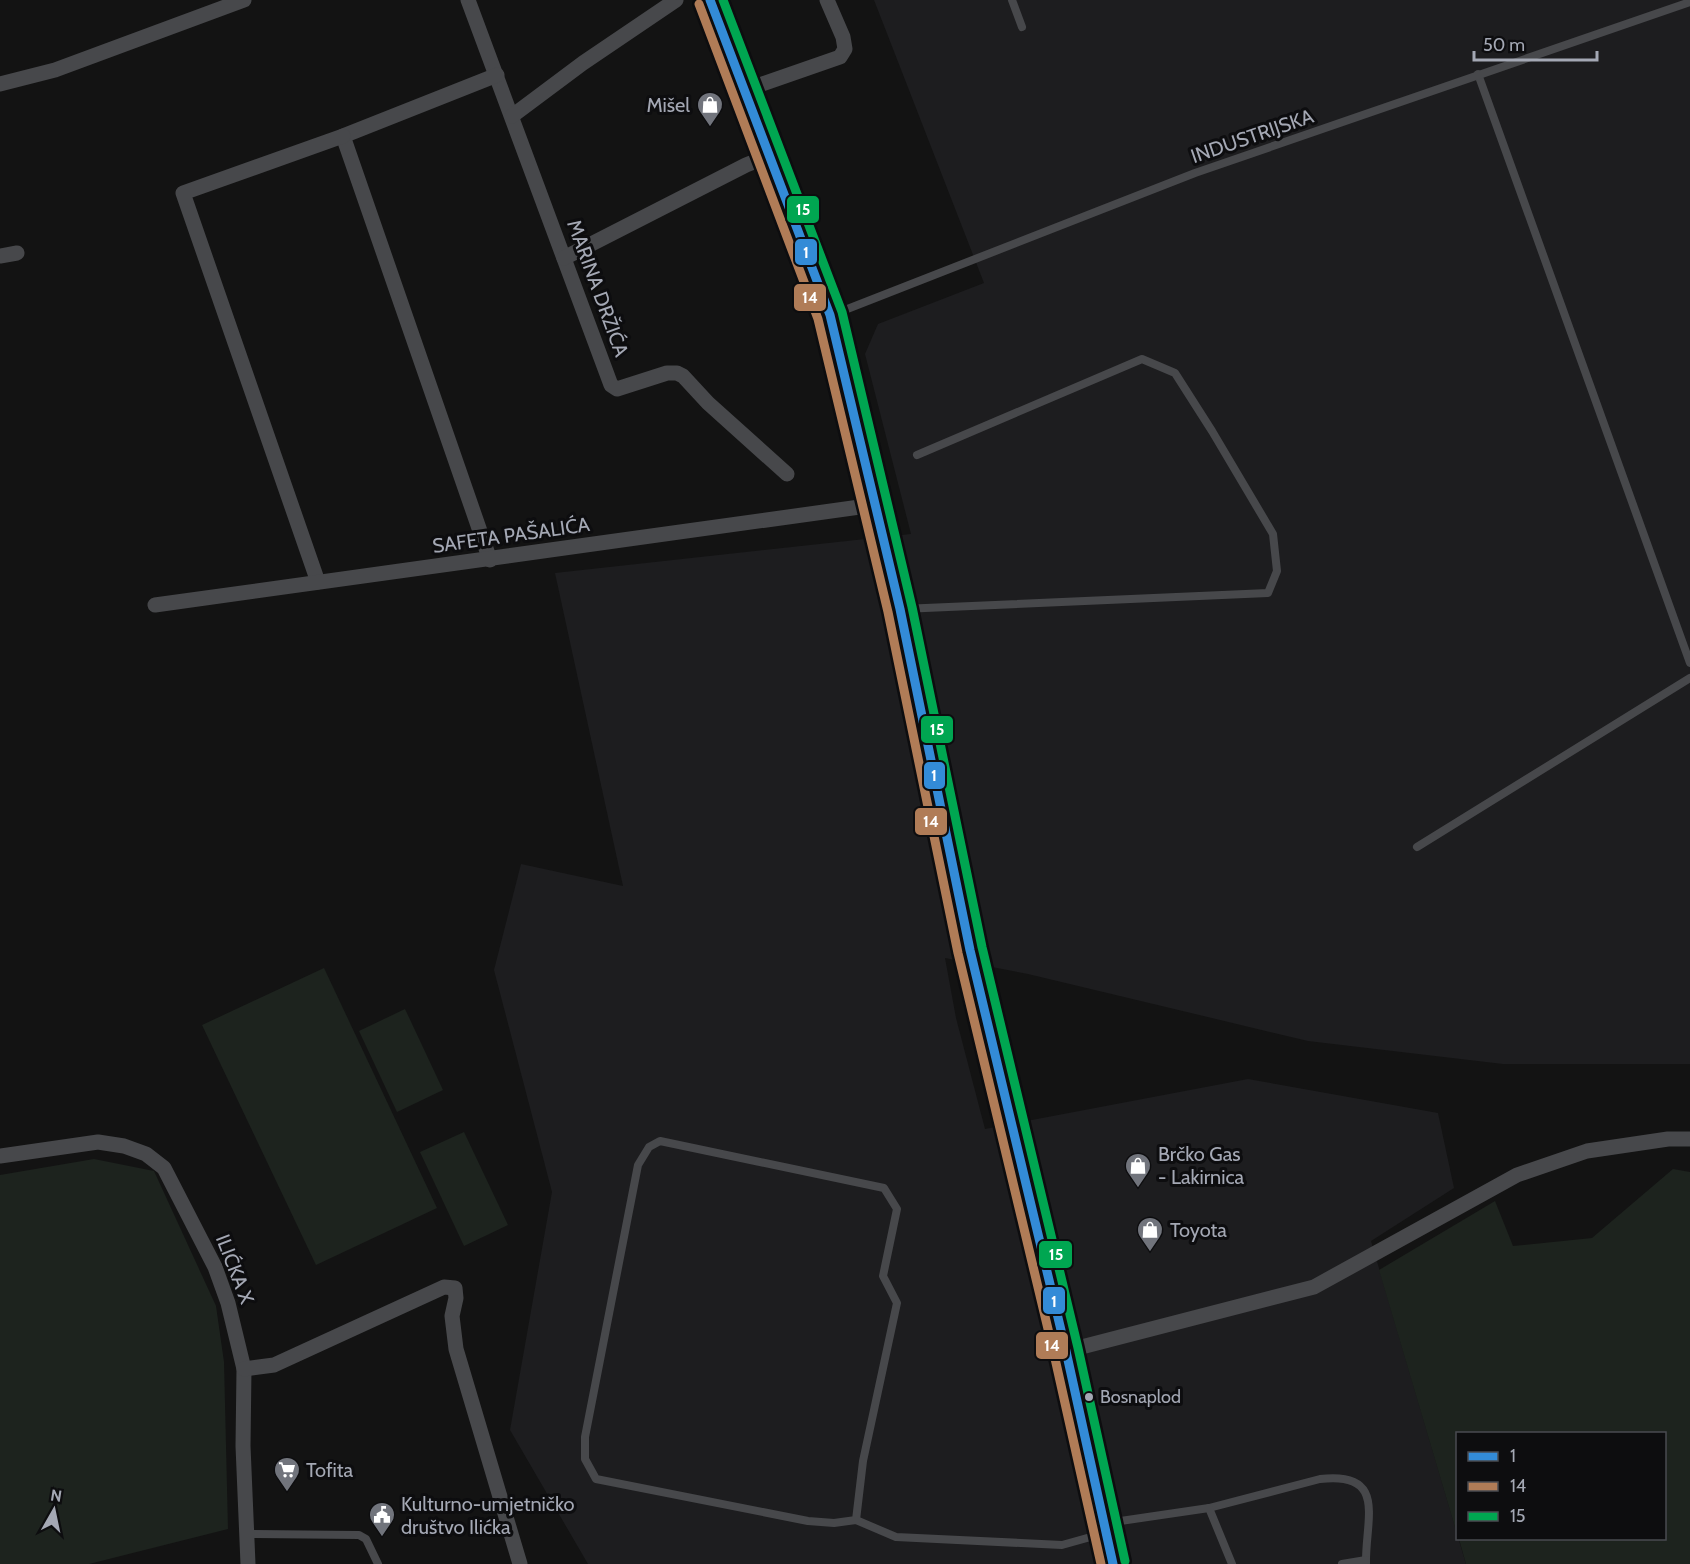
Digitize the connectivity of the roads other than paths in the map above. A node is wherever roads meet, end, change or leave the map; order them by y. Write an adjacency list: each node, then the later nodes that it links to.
1 (244, 0): 11 (street)
2 (468, 0): 10 (street, MARINA DRŽIĆA)
3 (676, 0): 13 (street)
4 (710, 0): 12 (main road)
5 (827, 0): 12 (street)
6 (1012, 0): 8 (lane)
7 (1690, 2): 9 (lane, INDUSTRIJSKA)
8 (1022, 27)
9 (1478, 74): 19 (lane, INDUSTRIJSKA); 27 (lane)
10 (497, 75): 13 (street, MARINA DRŽIĆA); 14 (street)
11 (0, 84)
12 (745, 90): 15 (main road)
13 (512, 116): 18 (street, MARINA DRŽIĆA)
14 (343, 136): 23 (street); 24 (street)
15 (771, 155): 18 (street); 19 (main road)
16 (17, 253): 17 (street)
17 (0, 256)
18 (564, 258): 21 (street, MARINA DRŽIĆA)
19 (830, 315): 22 (main road)
20 (917, 455): 26 (lane)
21 (787, 474)
22 (874, 505): 23 (street, SAFETA PAŠALIĆA); 26 (main road)
23 (490, 560): 24 (street, SAFETA PAŠALIĆA)
24 (318, 582): 25 (street, SAFETA PAŠALIĆA)
25 (155, 605)
26 (900, 609): 32 (main road)
27 (1690, 663)
28 (1690, 678): 29 (lane)
29 (1417, 848)
30 (1690, 1138): 32 (street)
31 (0, 1156): 33 (street, ILIĆKA X)
32 (1066, 1351): 36 (main road)
33 (244, 1369): 37 (street, ILIĆKA X); 41 (street)
34 (1209, 1508): 36 (lane); 38 (lane); 43 (lane)
35 (856, 1520): 35 (lane); 36 (lane)
36 (1105, 1529): 42 (main road)
37 (247, 1534): 39 (street, ILIĆKA X); 40 (lane)
38 (1366, 1562): 44 (lane)
39 (248, 1564)
40 (378, 1564)
41 (520, 1564)
42 (1113, 1564)
43 (1232, 1564)
44 (1342, 1564)

